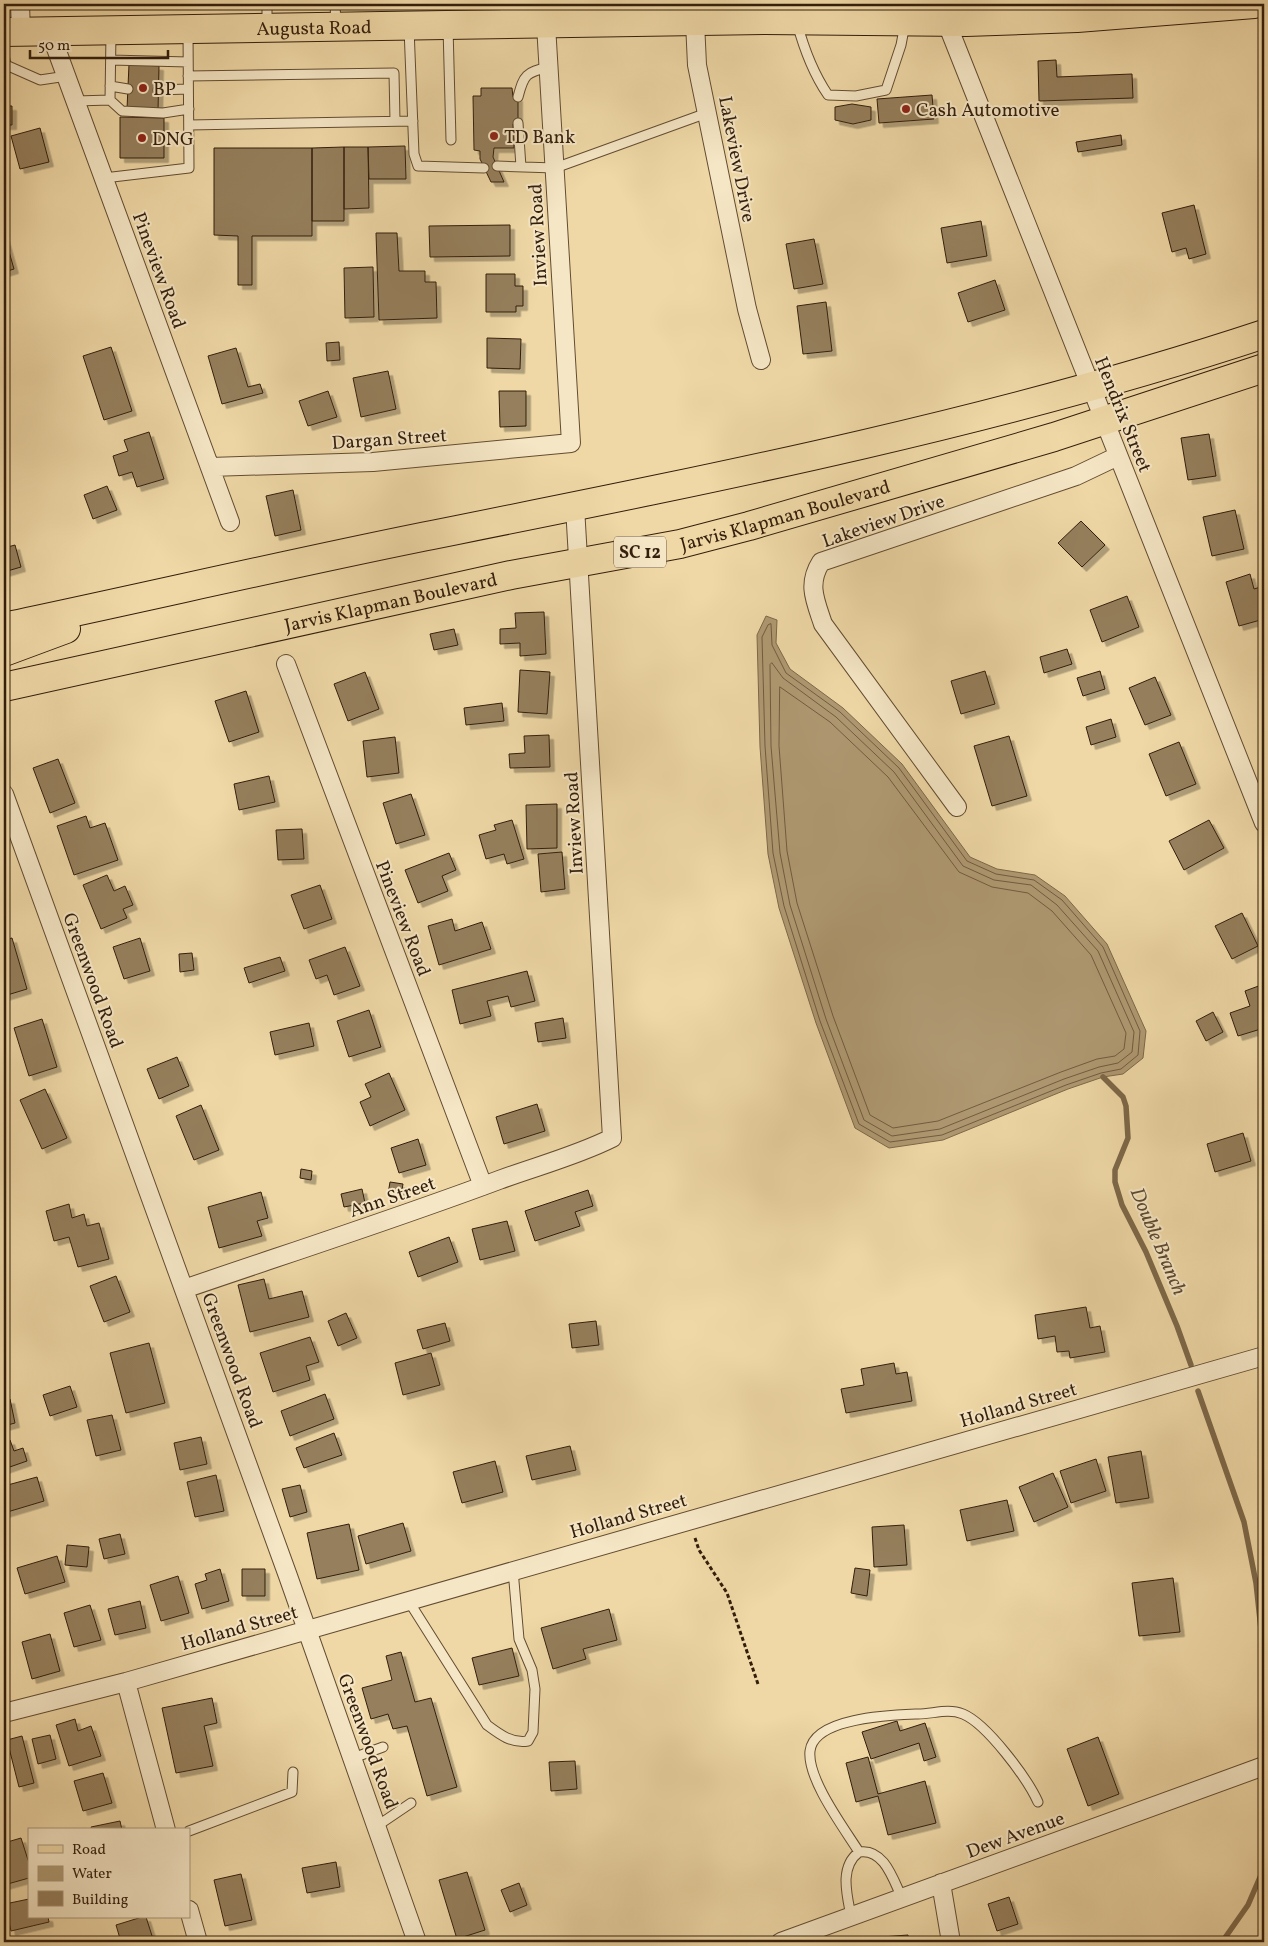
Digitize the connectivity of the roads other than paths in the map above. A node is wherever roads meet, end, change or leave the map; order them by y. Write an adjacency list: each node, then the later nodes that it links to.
1 (20, 4): 16 (street)
2 (1254, 4): 3 (main road, Augusta Road)
3 (1157, 8): 10 (main road, Augusta Road)
4 (505, 14): 11 (main road, Augusta Road); 13 (main road, Augusta Road)
5 (336, 15): 6 (main road, Augusta Road); 12 (main road, Augusta Road)
6 (267, 16): 14 (main road, Augusta Road)
7 (710, 16): 8 (main road, Augusta Road); 13 (main road, Augusta Road); 32 (street, Lakeview Drive)
8 (797, 20): 9 (main road, Augusta Road); 9 (lane)
9 (906, 20): 10 (main road, Augusta Road)
10 (946, 21): 46 (street, Hendrix Street)
11 (448, 24): 12 (main road, Augusta Road); 37 (lane)
12 (409, 25): 34 (lane)
13 (546, 25): 21 (street, Inview Road)
14 (188, 29): 15 (main road, Augusta Road); 20 (lane)
15 (111, 30): 17 (main road, Augusta Road); 19 (lane)
16 (12, 32): 17 (main road, Augusta Road)
17 (50, 32): 22 (street, Pineview Road)
18 (4, 55): 22 (lane)
19 (110, 60): 20 (lane); 24 (lane)
20 (188, 62): 23 (lane)
21 (548, 67): 28 (lane); 41 (street, Inview Road)
22 (67, 76): 29 (street, Pineview Road)
23 (188, 76): 26 (lane); 33 (lane)
24 (110, 86): 25 (lane); 30 (lane)
25 (128, 89)
26 (188, 89): 27 (lane); 31 (lane)
27 (158, 90)
28 (518, 97)
29 (76, 100): 30 (lane); 42 (street, Pineview Road)
30 (110, 100): 31 (lane)
31 (188, 109): 36 (lane)
32 (707, 113): 41 (lane); 44 (street, Lakeview Drive)
33 (395, 121): 34 (lane); 36 (lane)
34 (413, 121): 40 (lane)
35 (518, 124): 39 (lane)
36 (189, 125): 42 (lane)
37 (451, 140)
38 (497, 166): 39 (lane)
39 (521, 167): 41 (lane)
40 (484, 168)
41 (555, 168): 48 (street, Inview Road)
42 (104, 178): 50 (street, Pineview Road)
43 (1264, 334): 46 (main road)
44 (760, 360)
45 (1264, 368): 47 (main road, Jarvis Klapman Boulevard / SC 12)
46 (1090, 386): 47 (street, Hendrix Street); 51 (main road)
47 (1104, 420): 49 (street, Hendrix Street); 53 (main road, Jarvis Klapman Boulevard / SC 12)
48 (571, 443): 50 (street, Dargan Street)
49 (1118, 456): 60 (street, Hendrix Street); 61 (street, Lakeview Drive)
50 (210, 468): 52 (street, Pineview Road)
51 (575, 506): 53 (street, Inview Road); 54 (main road)
52 (230, 522)
53 (579, 562): 58 (main road, Jarvis Klapman Boulevard / SC 12); 63 (street, Inview Road)
54 (176, 591): 55 (main road); 56 (main road)
55 (4, 627)
56 (4, 652)
57 (286, 664): 64 (street, Pineview Road)
58 (4, 687)
59 (4, 794): 65 (street, Greenwood Road)
60 (1261, 805): 62 (street, Hendrix Street)
61 (957, 807)
62 (1264, 823)
63 (612, 1138): 64 (street, Ann Street)
64 (483, 1186): 65 (street, Ann Street)
65 (184, 1289): 69 (street, Greenwood Road)
66 (1264, 1356): 67 (street, Holland Street)
67 (513, 1570): 68 (street, Holland Street); 68 (lane)
68 (408, 1600): 69 (street, Holland Street)
69 (306, 1630): 70 (street, Holland Street); 73 (street, Greenwood Road)
70 (126, 1682): 71 (street, Holland Street); 79 (street)
71 (4, 1713)
72 (383, 1747): 73 (lane)
73 (353, 1758): 78 (street, Greenwood Road)
74 (1264, 1766): 82 (street, Dew Avenue)
75 (293, 1772): 80 (lane)
76 (1038, 1802): 81 (lane)
77 (410, 1803): 78 (lane)
78 (377, 1826): 87 (street, Greenwood Road)
79 (165, 1828)
80 (190, 1831)
81 (859, 1852): 83 (lane); 85 (lane)
82 (940, 1883): 83 (street, Dew Avenue); 89 (street)
83 (902, 1898): 85 (street, Dew Avenue)
84 (190, 1914): 86 (street)
85 (851, 1916): 88 (street, Dew Avenue)
86 (198, 1942)
87 (417, 1942)
88 (781, 1942)
89 (951, 1942)

